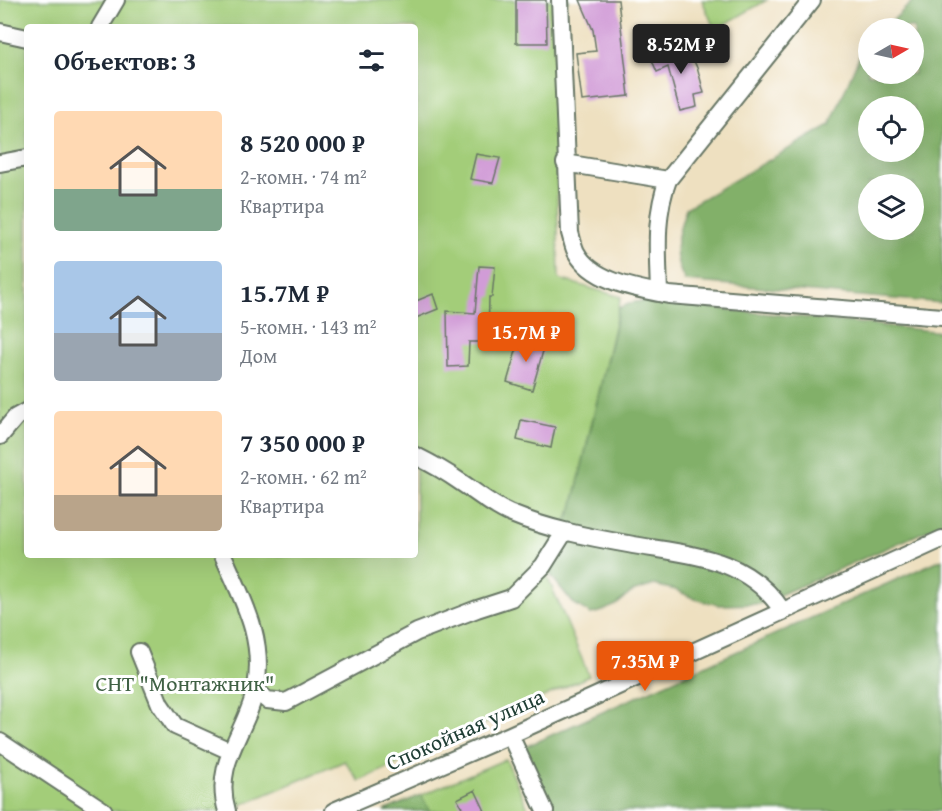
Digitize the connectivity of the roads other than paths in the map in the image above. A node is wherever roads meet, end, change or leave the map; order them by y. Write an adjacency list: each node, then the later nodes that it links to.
1 (116, 0): 4 (street)
2 (560, 0): 9 (street)
3 (812, 0): 10 (street)
4 (102, 24)
5 (0, 32): 6 (street)
6 (24, 37)
7 (24, 159): 8 (street)
8 (0, 163)
9 (565, 163): 10 (street); 11 (street)
10 (668, 180): 11 (street)
11 (658, 293): 12 (street)
12 (942, 317)
13 (0, 410): 14 (street)
14 (21, 414): 15 (street)
15 (0, 436)
16 (418, 457): 17 (street)
17 (565, 531): 20 (street); 22 (street)
18 (942, 540): 20 (street, Спокойная улица)
19 (224, 558): 22 (street)
20 (782, 610): 23 (street, Спокойная улица)
21 (139, 652): 25 (street)
22 (255, 689): 25 (street)
23 (510, 735): 28 (street, Спокойная улица); 29 (street)
24 (0, 742): 26 (street)
25 (230, 751): 27 (street)
26 (104, 811)
27 (227, 811)
28 (334, 811)
29 (545, 811)

